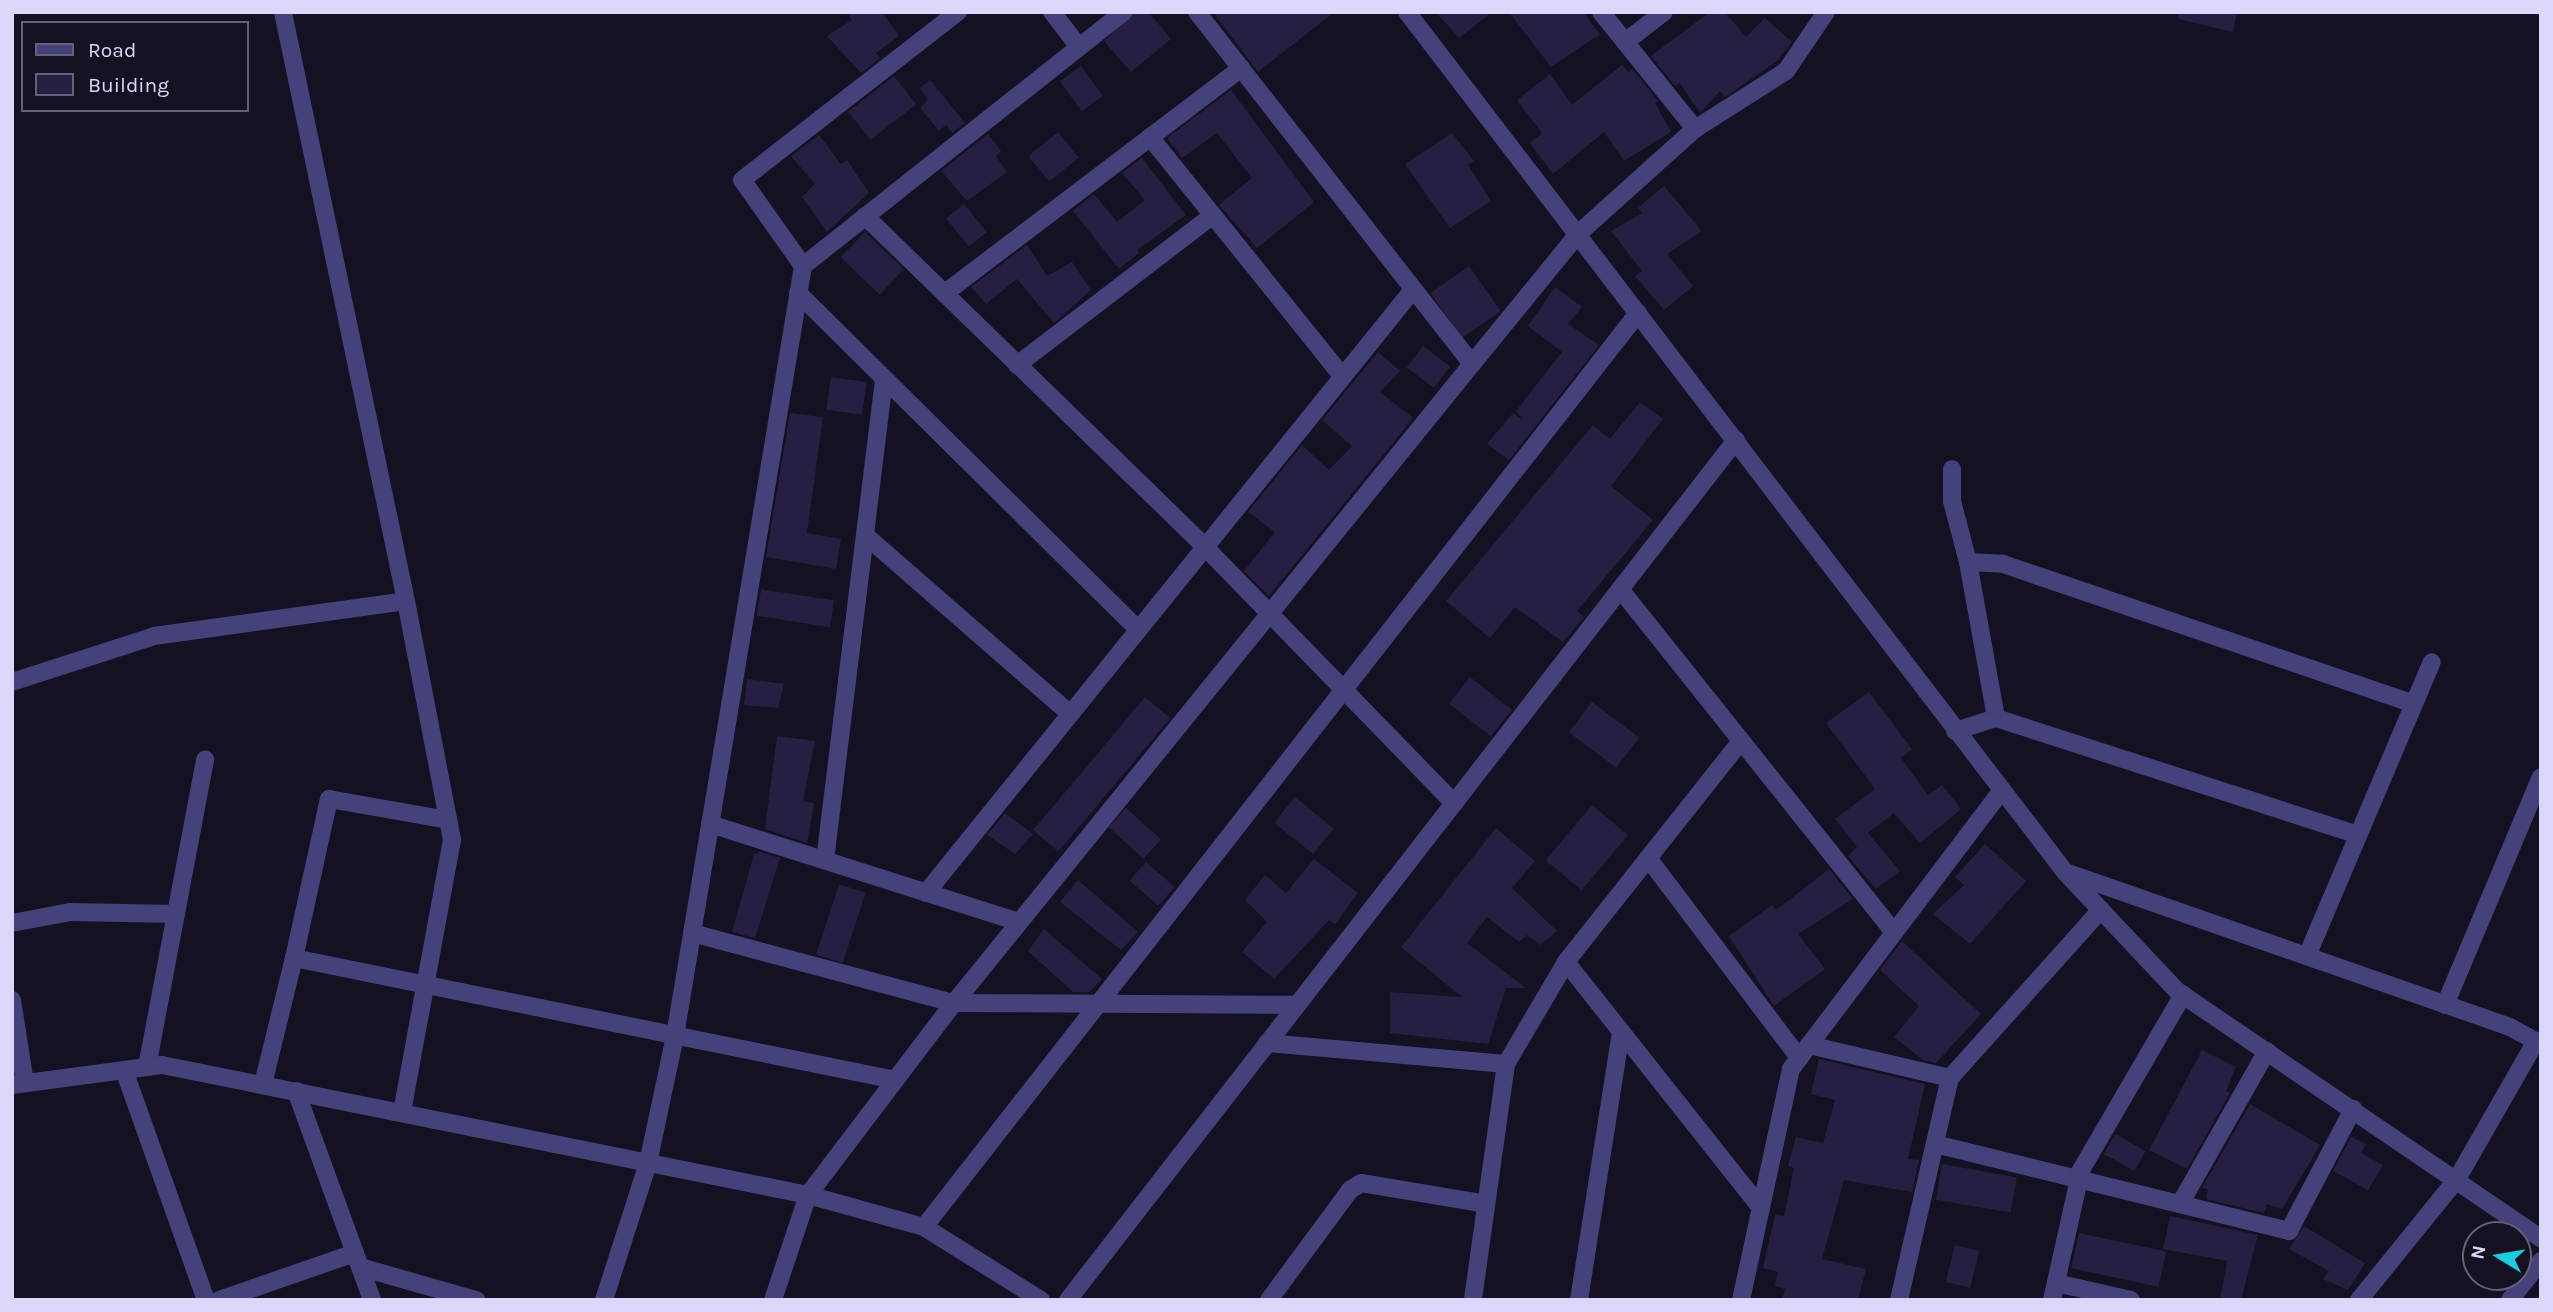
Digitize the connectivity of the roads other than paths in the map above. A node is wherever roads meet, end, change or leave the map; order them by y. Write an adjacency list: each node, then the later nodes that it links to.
1 (284, 12): 33 (street)
2 (958, 12): 18 (street)
3 (1052, 12): 11 (street)
4 (1123, 12): 11 (street)
5 (1197, 12): 12 (street)
6 (1408, 12): 17 (street)
7 (1601, 12): 10 (street)
8 (1664, 12): 10 (street)
9 (1826, 12): 13 (street)
10 (1625, 42): 13 (street)
11 (1079, 47): 15 (street)
12 (1241, 68): 14 (street); 19 (street)
13 (1695, 129): 17 (street)
14 (1150, 137): 16 (street); 21 (street)
15 (866, 216): 18 (street); 21 (street)
16 (1212, 216): 24 (street); 25 (street)
17 (1579, 233): 22 (street); 23 (street)
18 (803, 266): 20 (street)
19 (1412, 291): 23 (street); 25 (street)
20 (798, 293): 26 (street); 49 (street)
21 (945, 293): 24 (street)
22 (1638, 313): 27 (street); 38 (street)
23 (1472, 364): 34 (street)
24 (1017, 365): 30 (street)
25 (1342, 376): 30 (street)
26 (884, 379): 29 (street); 35 (street)
27 (1736, 440): 32 (street); 42 (street)
28 (1952, 470): 31 (street)
29 (865, 535): 40 (street); 52 (street)
30 (1204, 547): 34 (street); 35 (street)
31 (1968, 562): 39 (street); 41 (street)
32 (1620, 589): 43 (street); 47 (street)
33 (406, 601): 37 (street); 48 (street)
34 (1267, 615): 38 (street); 57 (street)
35 (1138, 630): 40 (street)
36 (2432, 662): 39 (street)
37 (12, 682)
38 (1344, 690): 47 (street); 70 (street)
39 (2414, 704): 50 (street)
40 (1070, 714): 54 (street)
41 (1996, 718): 42 (street); 50 (street)
42 (1955, 732): 46 (street)
43 (1741, 741): 51 (street); 59 (street)
44 (205, 759): 56 (street)
45 (2541, 777): 69 (street)
46 (2001, 791): 53 (street); 59 (street)
47 (1454, 803): 68 (street)
48 (448, 820): 62 (street); 64 (street)
49 (710, 824): 52 (street); 60 (street)
50 (2358, 835): 61 (street)
51 (1648, 858): 63 (street); 75 (street)
52 (825, 860): 54 (street)
53 (2065, 872): 55 (street); 61 (street)
54 (926, 892): 57 (street)
55 (2101, 910): 65 (street); 80 (street)
56 (176, 914): 58 (street); 78 (street)
57 (1019, 922): 67 (street)
58 (12, 923)
59 (1894, 932): 75 (street)
60 (692, 933): 67 (street); 72 (street)
61 (2306, 956): 69 (street)
62 (295, 958): 64 (street); 83 (street)
63 (1566, 962): 71 (street); 77 (street)
64 (426, 985): 72 (street); 86 (street)
65 (2183, 995): 76 (street); 89 (street)
66 (12, 1000): 82 (street)
67 (954, 1003): 70 (street); 81 (street)
68 (1297, 1005): 70 (street); 74 (street)
69 (2445, 1005): 73 (street)
70 (1097, 1006): 95 (street)
71 (1621, 1031): 94 (street); 110 (street)
72 (675, 1036): 81 (street); 88 (street)
73 (2538, 1042): 90 (street)
74 (1267, 1043): 77 (street); 107 (street)
75 (1804, 1051): 80 (street); 94 (street)
76 (2267, 1051): 85 (street); 93 (street)
77 (1506, 1063): 92 (street)
78 (147, 1067): 79 (street); 83 (street)
79 (124, 1070): 82 (street); 100 (street)
80 (1950, 1078): 87 (street)
81 (895, 1080): 91 (street)
82 (19, 1084)
83 (263, 1084): 84 (street)
84 (296, 1091): 86 (street); 97 (street)
85 (2353, 1109): 90 (street); 93 (street)
86 (402, 1112): 88 (street)
87 (1935, 1144): 89 (street); 112 (street)
88 (648, 1163): 91 (street); 104 (street)
89 (2078, 1179): 93 (street); 99 (street)
90 (2457, 1179): 96 (street); 114 (street)
91 (808, 1195): 95 (street); 105 (street)
92 (1486, 1204): 108 (street); 109 (street)
93 (2180, 1204)
94 (1760, 1208): 111 (street)
95 (924, 1227): 106 (street)
96 (2541, 1238)
97 (358, 1260): 101 (street); 102 (street); 103 (street)
98 (2541, 1261): 115 (street)
99 (2054, 1291): 113 (street)
100 (206, 1300)
101 (219, 1300)
102 (372, 1300)
103 (476, 1300)
104 (604, 1300)
105 (773, 1300)
106 (1041, 1300)
107 (1068, 1300)
108 (1270, 1300)
109 (1473, 1300)
110 (1579, 1300)
111 (1741, 1300)
112 (1899, 1300)
113 (2131, 1300)
114 (2359, 1300)
115 (2510, 1300)

